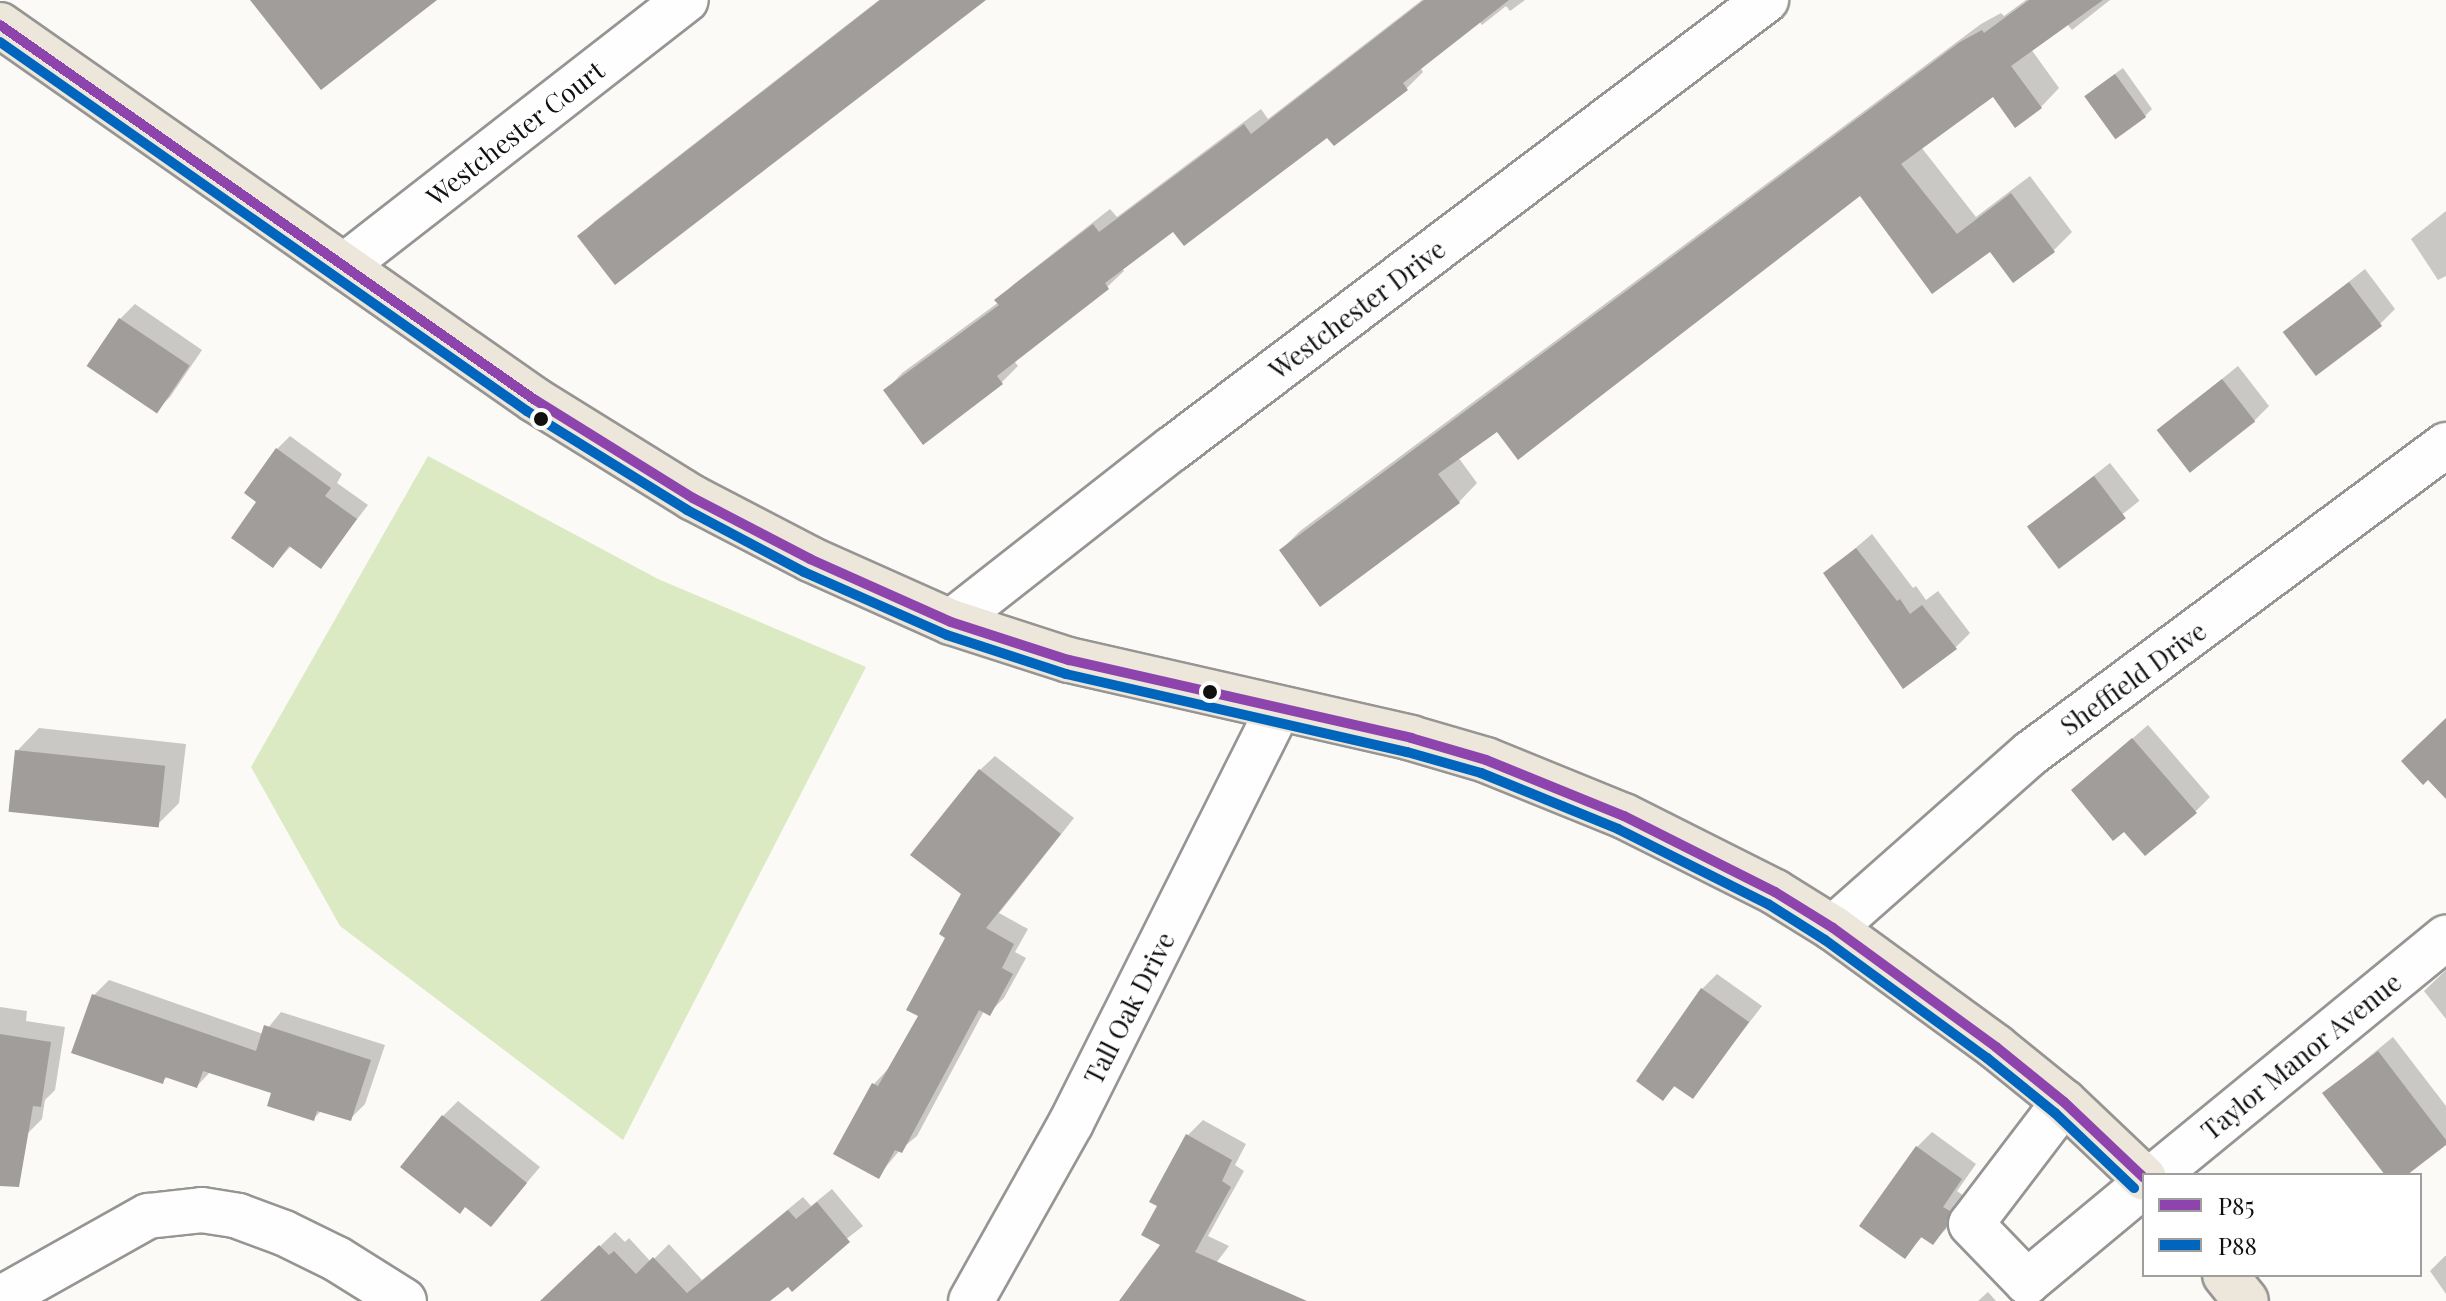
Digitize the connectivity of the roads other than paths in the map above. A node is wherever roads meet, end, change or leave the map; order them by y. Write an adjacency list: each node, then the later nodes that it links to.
1 (686, 0): 4 (street, Westchester Court)
2 (1766, 0): 6 (street, Westchester Drive)
3 (0, 25): 4 (main road)
4 (344, 266): 6 (main road)
5 (2446, 445): 8 (street, Sheffield Drive)
6 (951, 622): 7 (main road)
7 (1278, 710): 8 (main road); 17 (street, Tall Oak Drive)
8 (1833, 928): 10 (main road)
9 (2446, 938): 11 (street, Taylor Manor Avenue)
10 (2064, 1102): 12 (main road); 13 (street)
11 (2158, 1173)
12 (2142, 1176)
13 (2142, 1187)
14 (2227, 1277): 18 (main road)
15 (0, 1299): 16 (street)
16 (404, 1301)
17 (971, 1301)
18 (2246, 1301)

